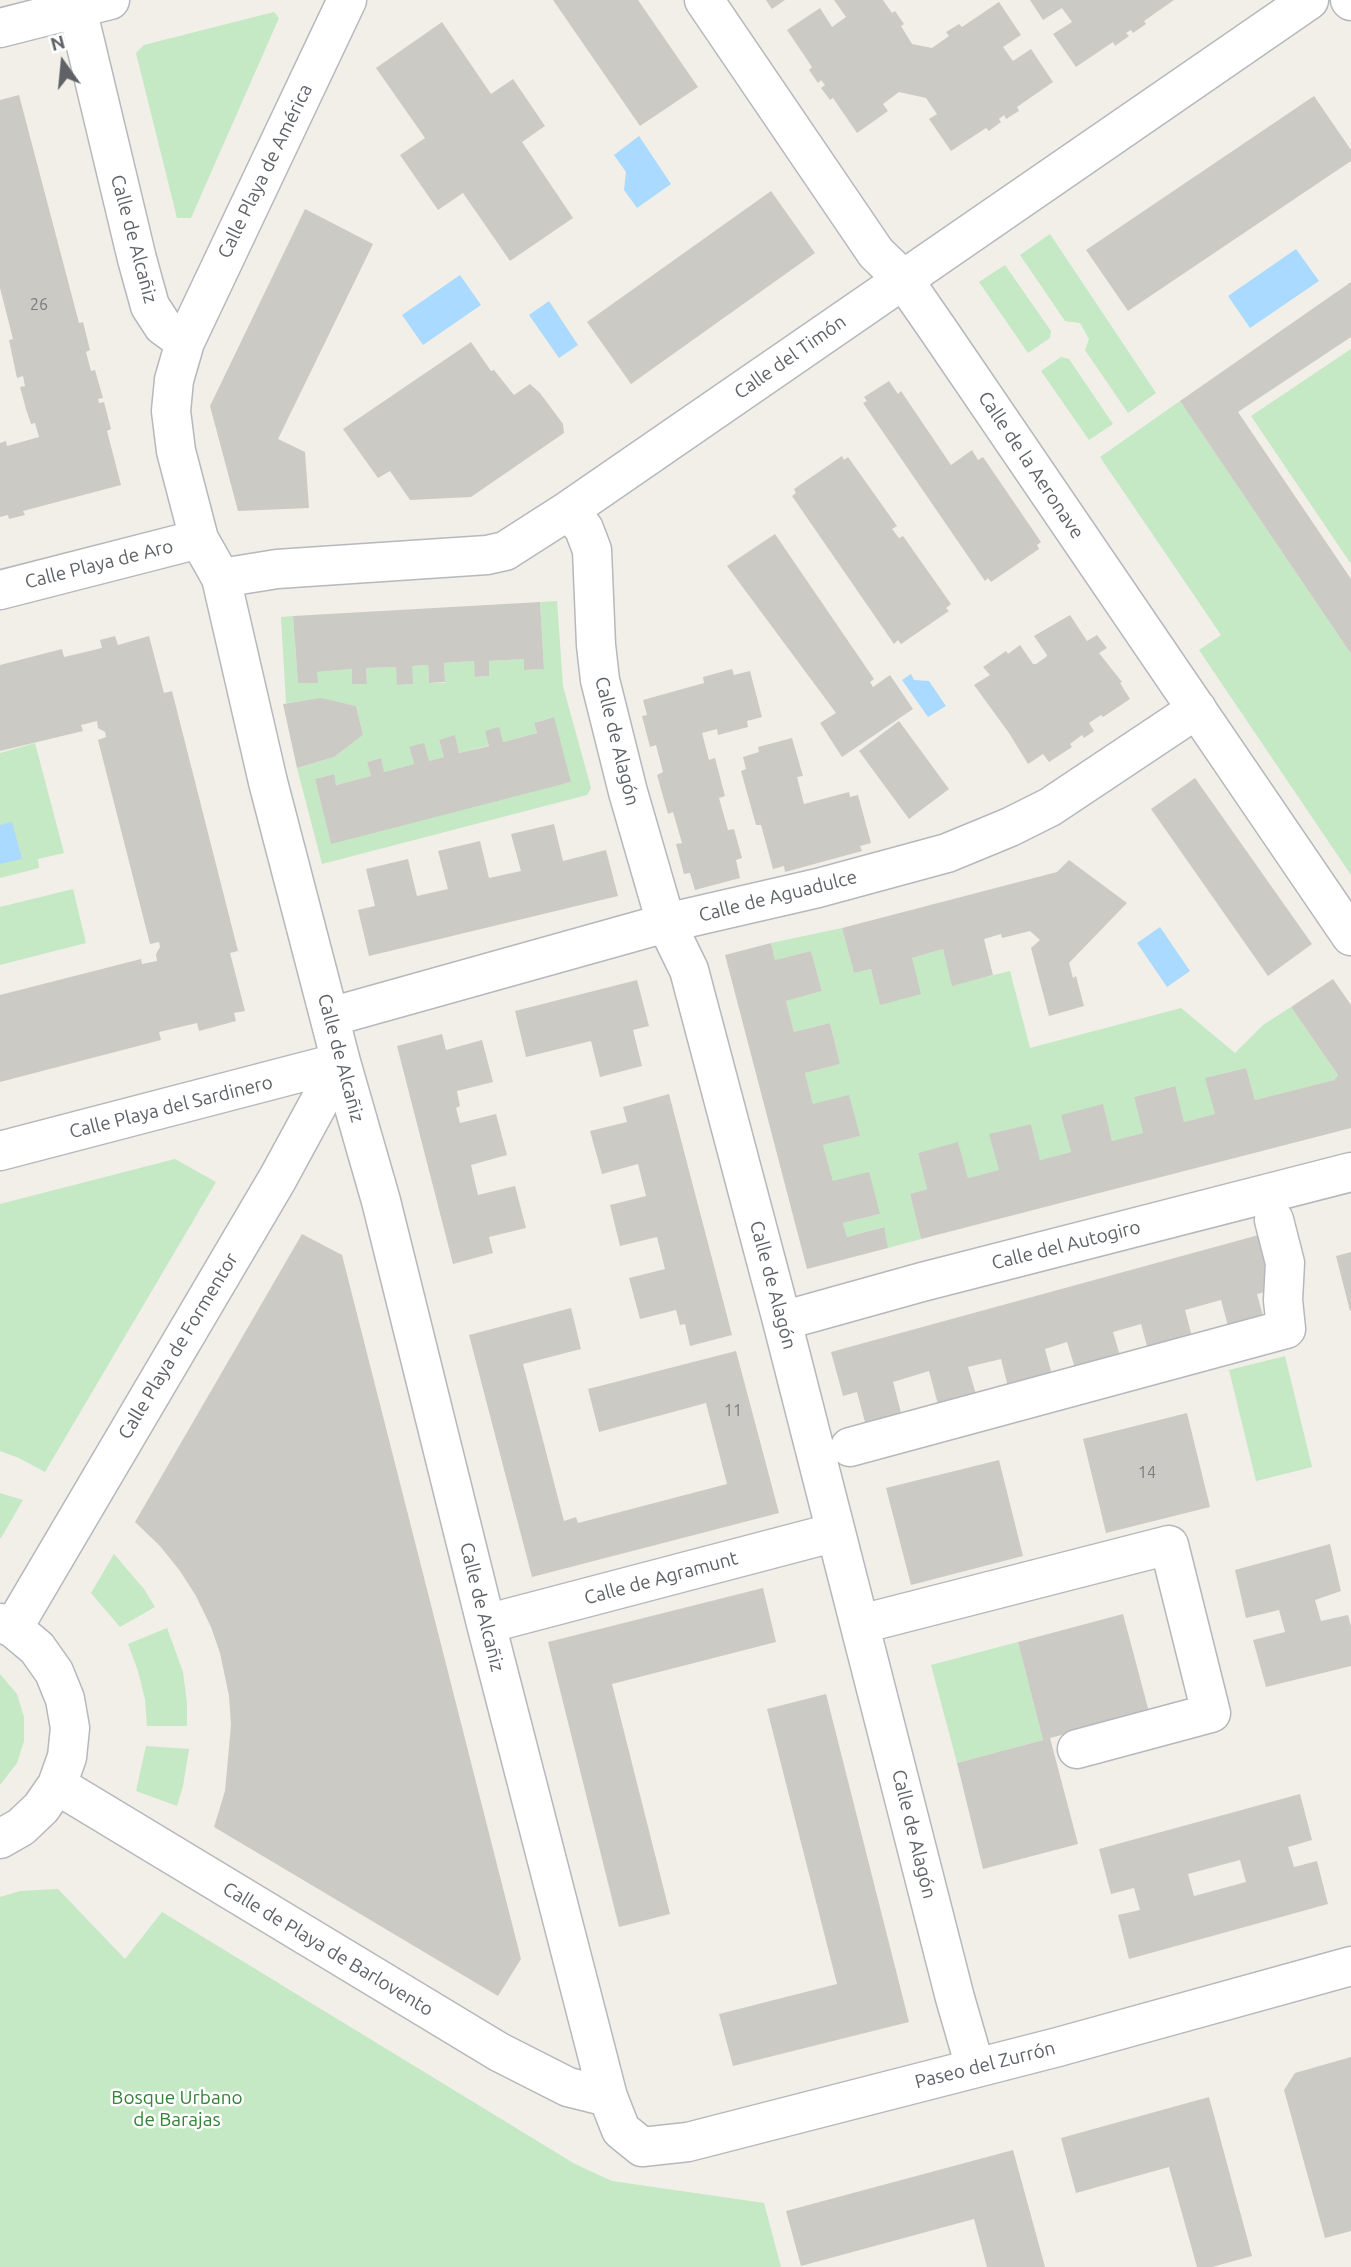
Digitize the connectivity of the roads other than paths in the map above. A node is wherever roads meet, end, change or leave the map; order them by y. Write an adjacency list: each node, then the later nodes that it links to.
1 (347, 0): 7 (street, Calle Playa de América)
2 (704, 0): 6 (street, Calle de la Aeronave)
3 (1309, 0): 6 (street, Calle del Timón)
4 (87, 3): 5 (street); 7 (street, Calle de Alcañiz)
5 (0, 28)
6 (903, 279): 8 (street, Calle del Timón); 12 (street, Calle de la Aeronave)
7 (185, 342): 9 (street, Calle de Alcañiz)
8 (569, 510): 10 (street, Calle del Timón); 13 (street, Calle de Alagón)
9 (199, 539): 10 (street, Calle de Alcañiz); 11 (street, Calle Playa de Aro)
10 (221, 578): 15 (street, Calle de Alcañiz)
11 (0, 590)
12 (1197, 709): 13 (street, Calle de Aguadulce); 14 (street, Calle de la Aeronave)
13 (666, 923): 15 (street, Calle de Aguadulce); 20 (street, Calle de Alagón)
14 (1351, 936)
15 (330, 1017): 16 (street, Calle de Alcañiz)
16 (341, 1062): 17 (street, Calle Playa del Sardinero); 23 (street, Calle de Alcañiz); 25 (street, Calle Playa de Formentor)
17 (0, 1151)
18 (1351, 1172): 20 (street, Calle del Autogiro)
19 (1274, 1220): 21 (street)
20 (782, 1321): 22 (street, Calle de Alagón)
21 (849, 1447)
22 (836, 1532): 23 (street, Calle de Agramunt); 24 (street, Calle de Alagón)
23 (486, 1624): 31 (street, Calle de Alcañiz)
24 (861, 1624): 26 (street); 30 (street, Calle de Alagón)
25 (6, 1625): 27 (street)
26 (1077, 1749)
27 (57, 1785): 28 (street); 31 (street, Calle de Playa de Barlovento)
28 (0, 1839)
29 (1351, 1966): 30 (street, Paseo del Zurrón)
30 (975, 2067): 31 (street, Paseo del Zurrón)
31 (615, 2113)

